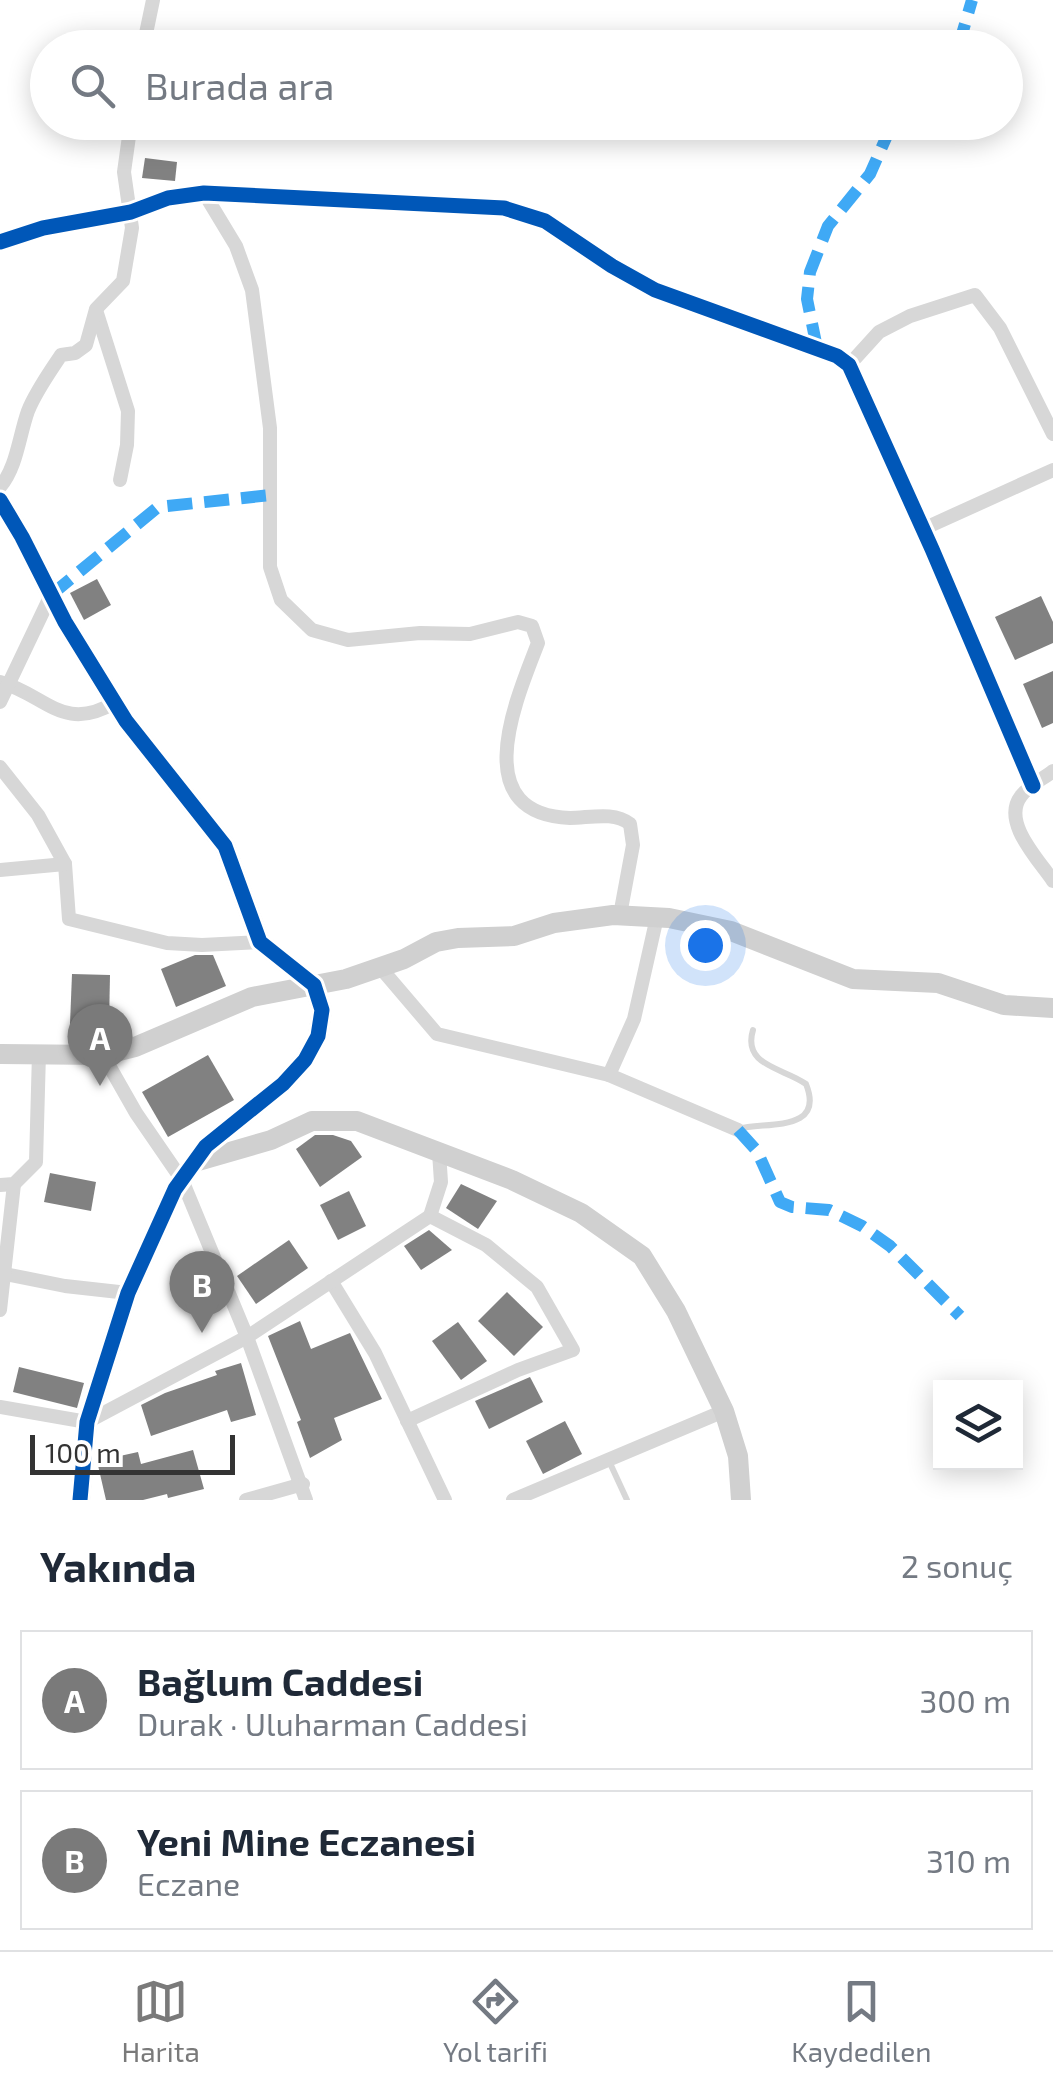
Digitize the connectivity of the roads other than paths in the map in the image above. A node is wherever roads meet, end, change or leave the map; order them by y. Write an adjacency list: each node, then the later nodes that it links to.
1 (154, 0): 2 (street)
2 (148, 30)
3 (128, 140): 5 (street)
4 (204, 192): 5 (street); 8 (street); 25 (street)
5 (131, 212): 6 (street); 7 (street)
6 (0, 242)
7 (96, 309): 11 (street); 12 (street)
8 (849, 365): 9 (street); 14 (street)
9 (1053, 434)
10 (1053, 470): 14 (street)
11 (120, 480)
12 (0, 487)
13 (0, 500): 15 (street)
14 (923, 529): 21 (street)
15 (51, 596): 16 (street); 18 (street)
16 (4, 683): 17 (street); 18 (street)
17 (0, 702)
18 (114, 703): 27 (street)
19 (0, 767): 22 (street)
20 (1053, 771): 21 (street)
21 (1033, 786): 24 (street)
22 (65, 864): 23 (street); 27 (street)
23 (0, 870)
24 (1053, 880)
25 (620, 915): 26 (street); 28 (street)
26 (657, 917): 30 (street); 35 (street)
27 (260, 942): 29 (street)
28 (379, 966): 29 (street); 35 (street)
29 (314, 984): 34 (street); 38 (street)
30 (1053, 1008)
31 (752, 1030): 36 (lane)
32 (38, 1053): 33 (street); 34 (street); 40 (street)
33 (0, 1054)
34 (104, 1055): 39 (street)
35 (609, 1075): 36 (street)
36 (738, 1130)
37 (440, 1152): 38 (street); 41 (street); 48 (street)
38 (195, 1162): 39 (street)
39 (182, 1180): 44 (street); 46 (street)
40 (7, 1184): 42 (street)
41 (430, 1216): 43 (street); 49 (street)
42 (5, 1274): 44 (street); 45 (street)
43 (331, 1280): 46 (street); 49 (street)
44 (128, 1293): 50 (street)
45 (0, 1310)
46 (247, 1337): 50 (street); 52 (street)
47 (0, 1406): 50 (street)
48 (724, 1412): 51 (street); 59 (street)
49 (408, 1421): 56 (street)
50 (87, 1422): 53 (street)
51 (609, 1460): 57 (street); 58 (lane)
52 (303, 1484): 54 (street); 55 (street)
53 (80, 1500)
54 (246, 1500)
55 (306, 1500)
56 (446, 1500)
57 (513, 1500)
58 (626, 1500)
59 (741, 1500)

